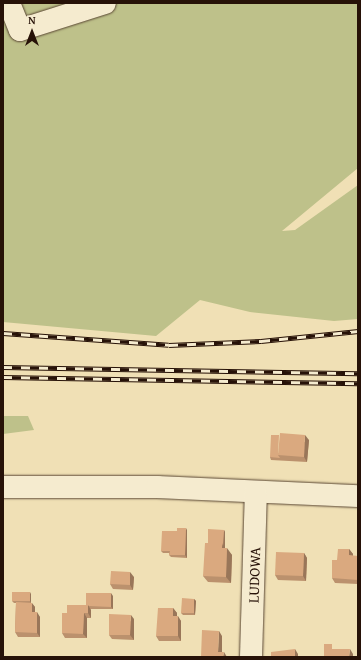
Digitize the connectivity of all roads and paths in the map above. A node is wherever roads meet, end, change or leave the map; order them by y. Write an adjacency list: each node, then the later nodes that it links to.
1 (9, 3): 2 (street)
2 (105, 3)
3 (3, 487): 4 (street)
4 (256, 494): 5 (street); 6 (street, LUDOWA)
5 (358, 496)
6 (251, 657)

